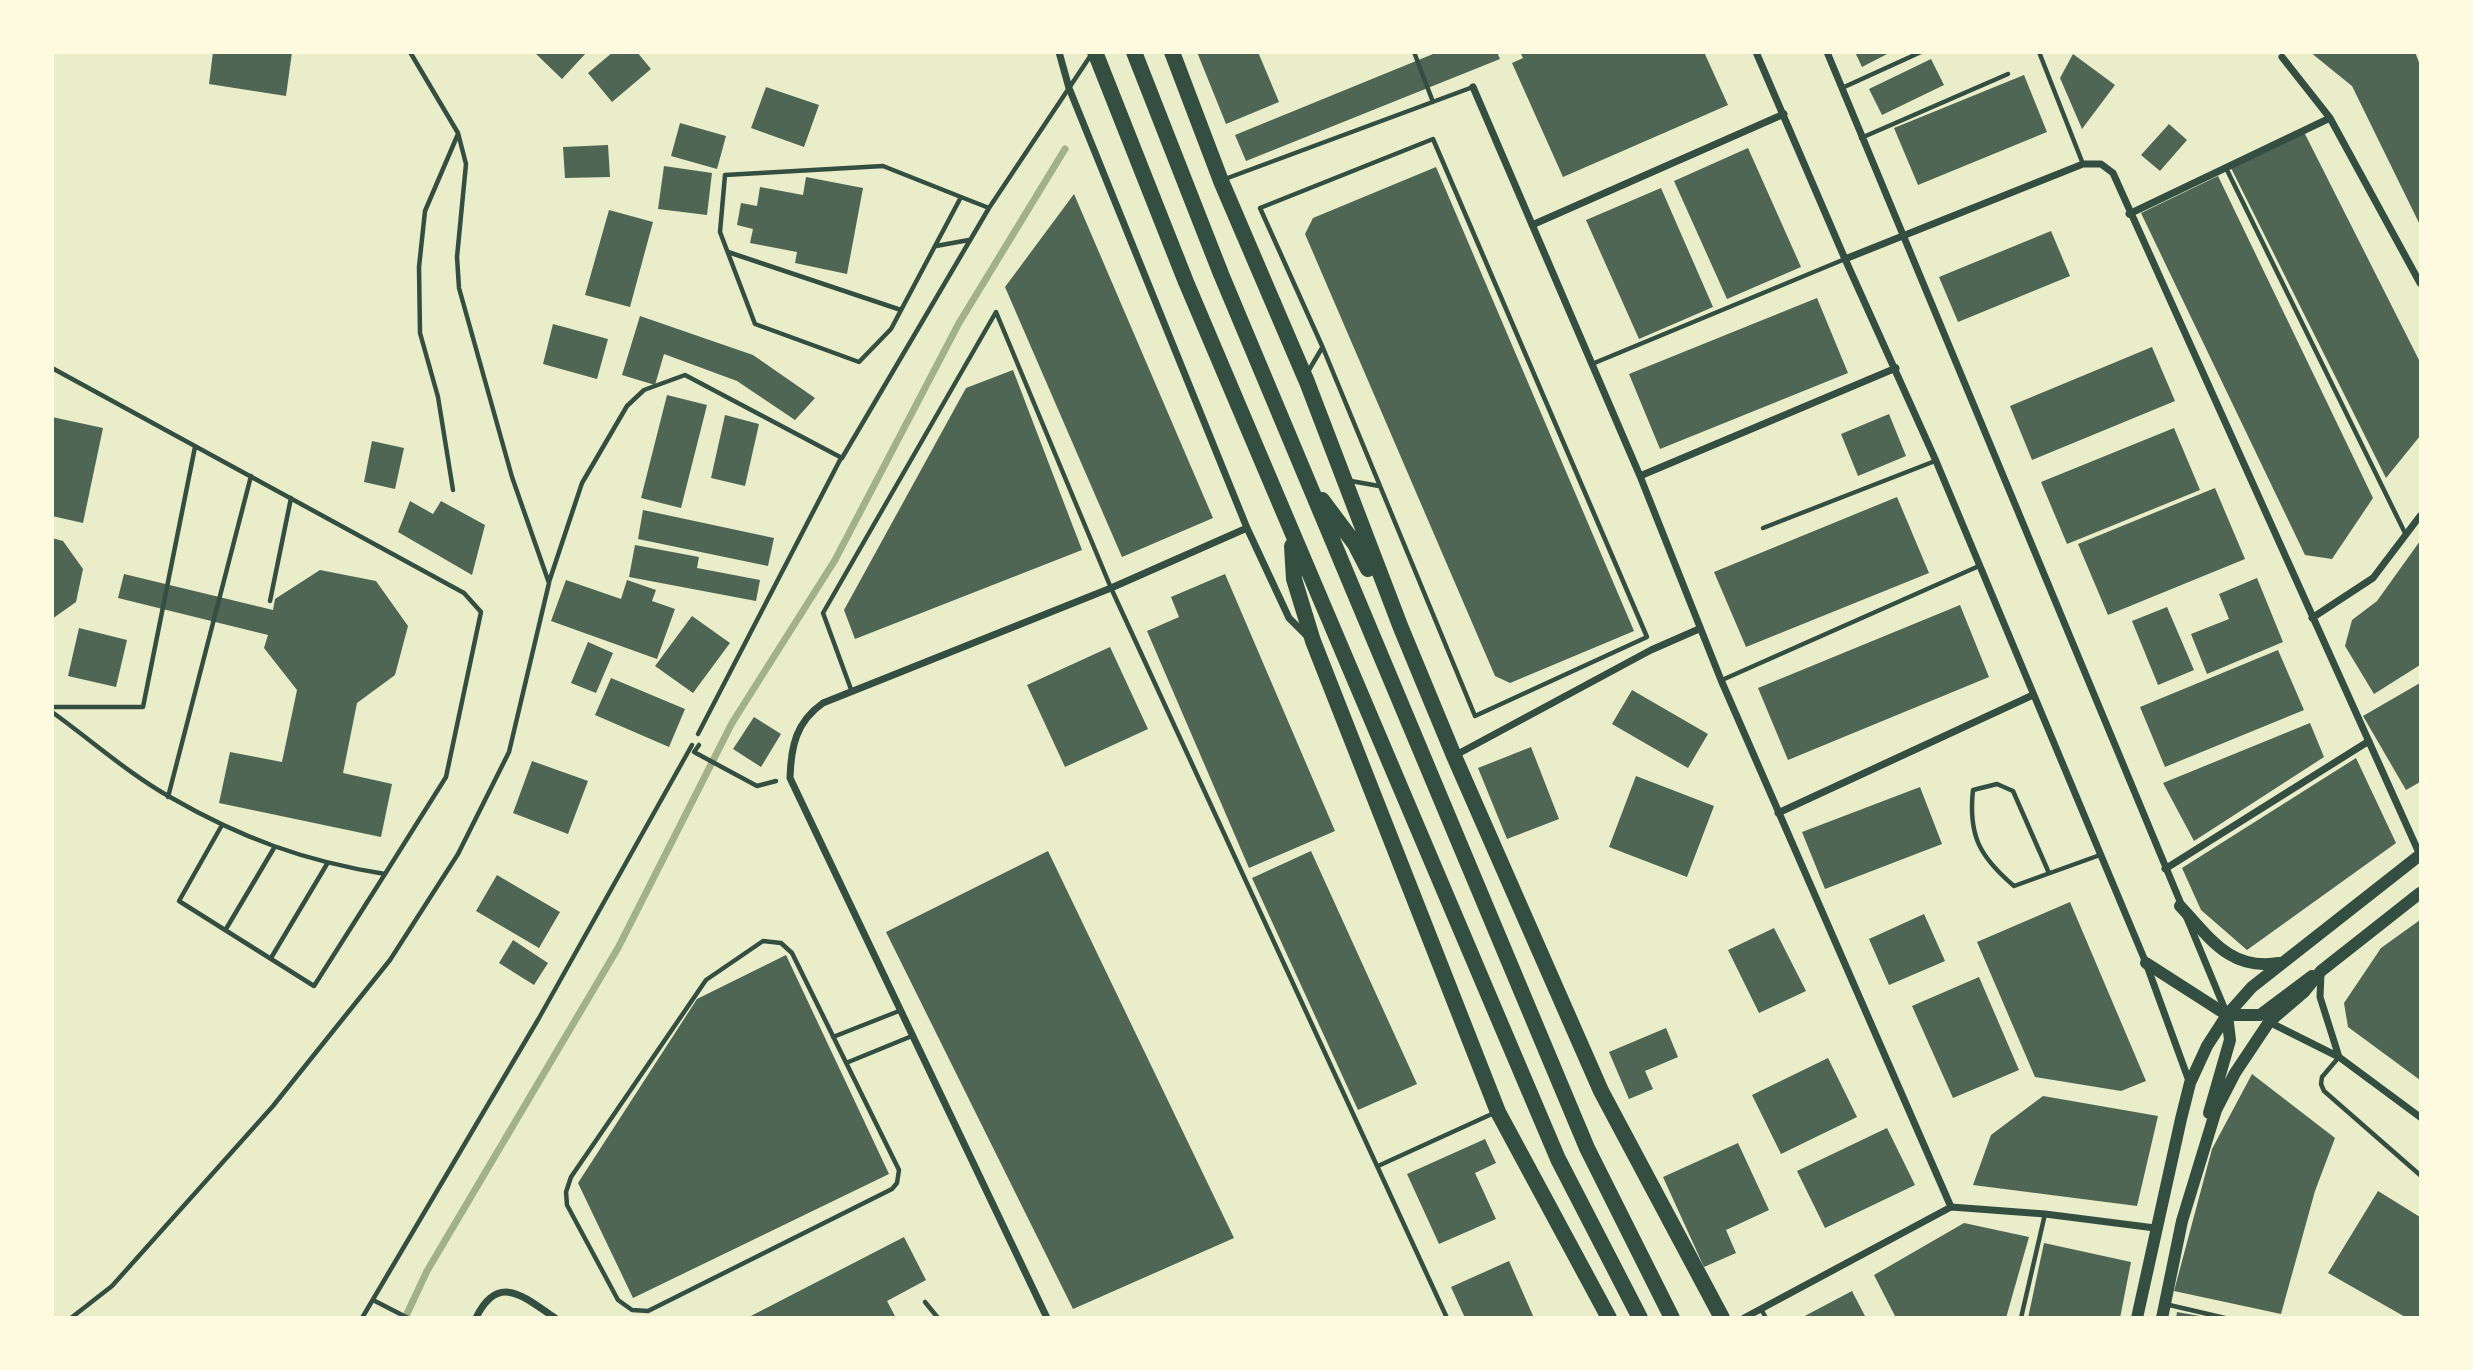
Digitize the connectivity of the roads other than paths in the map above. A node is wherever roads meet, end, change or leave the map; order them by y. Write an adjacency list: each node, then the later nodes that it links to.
1 (410, 52): 19 (lane)
2 (1059, 52): 14 (street)
3 (1094, 52): 14 (lane); 53 (highway)
4 (1134, 52): 46 (highway)
5 (1172, 52): 23 (highway)
6 (1415, 52): 16 (lane)
7 (1756, 52): 17 (street)
8 (1827, 52): 15 (street)
9 (1921, 52): 15 (lane)
10 (2039, 52): 21 (lane)
11 (2282, 57): 18 (street)
12 (2008, 74): 20 (lane)
13 (1474, 87): 16 (lane); 27 (street)
14 (1069, 88): 25 (lane); 52 (street)
15 (1841, 88): 20 (street)
16 (1433, 102): 23 (lane)
17 (1784, 114): 27 (street); 32 (street)
18 (2330, 118): 22 (street); 33 (street)
19 (458, 133): 48 (lane); 56 (lane)
20 (1861, 138): 28 (street)
21 (2083, 164): 26 (street); 28 (street)
22 (2226, 168): 26 (street); 54 (lane)
23 (1221, 181): 39 (highway)
24 (961, 197): 25 (lane); 30 (lane); 31 (lane)
25 (989, 208): 29 (lane)
26 (2129, 214): 59 (street)
27 (1532, 225): 36 (street)
28 (1902, 237): 32 (street); 77 (street)
29 (970, 240): 30 (lane); 41 (lane)
30 (935, 247): 34 (lane)
31 (728, 252): 34 (lane); 34 (lane)
32 (1845, 260): 36 (lane); 38 (street)
33 (2420, 283)
34 (901, 310)
35 (1323, 348): 39 (lane); 47 (lane); 47 (lane)
36 (1592, 364): 44 (street)
37 (52, 368): 40 (lane)
38 (1895, 368): 42 (street); 44 (street)
39 (1307, 382): 45 (highway)
40 (195, 447): 43 (lane); 66 (lane)
41 (842, 458): 56 (lane); 67 (lane)
42 (1936, 461): 51 (lane); 55 (street)
43 (251, 476): 49 (lane); 70 (lane)
44 (1640, 476): 61 (street)
45 (1343, 481): 47 (lane); 60 (highway)
46 (1307, 482): 60 (highway); 114 (highway)
47 (1379, 486)
48 (453, 489)
49 (291, 498): 58 (lane); 79 (lane)
50 (2420, 516): 54 (street)
51 (1763, 527)
52 (1247, 528): 57 (street); 62 (street)
53 (1292, 534): 62 (highway); 113 (highway)
54 (2407, 536): 59 (street)
55 (1979, 566): 63 (lane); 65 (street)
56 (549, 583): 106 (lane)
57 (1111, 587): 64 (street); 64 (lane); 98 (lane)
58 (270, 601)
59 (2312, 618): 68 (street)
60 (1401, 628): 69 (highway)
61 (1699, 629): 63 (street); 69 (street)
62 (1313, 641): 95 (highway)
63 (1721, 680): 71 (street)
64 (852, 692): 87 (street)
65 (2033, 695): 71 (street); 74 (street)
66 (52, 710): 70 (lane)
67 (698, 734)
68 (2369, 741): 75 (street); 77 (street)
69 (1454, 756): 115 (highway)
70 (168, 797): 72 (lane)
71 (1778, 813): 100 (street)
72 (222, 824): 73 (lane); 82 (lane)
73 (274, 848): 76 (lane); 82 (lane)
74 (2100, 855): 78 (lane); 85 (street)
75 (2420, 855): 84 (street)
76 (327, 864): 79 (lane); 83 (lane)
77 (2165, 869): 81 (street)
78 (2049, 873): 78 (lane)
79 (385, 874): 83 (lane)
80 (2420, 893): 86 (street)
81 (2180, 906): 84 (street); 88 (street)
82 (226, 929): 83 (lane)
83 (271, 958)
84 (2280, 962): 88 (street)
85 (2146, 963): 88 (street); 94 (street)
86 (2321, 971): 88 (street); 89 (street); 92 (street)
87 (899, 1011): 90 (street); 91 (lane)
88 (2227, 1015): 94 (street); 97 (street)
89 (2269, 1022): 92 (street); 97 (street)
90 (912, 1036): 93 (lane); 110 (street)
91 (833, 1037): 93 (lane); 93 (lane)
92 (2339, 1057): 96 (street); 99 (lane)
93 (846, 1063)
94 (2190, 1083): 102 (street)
95 (1498, 1112): 98 (lane); 112 (highway)
96 (2420, 1117)
97 (2210, 1129): 105 (street)
98 (1377, 1166): 111 (lane)
99 (2420, 1175)
100 (1951, 1207): 101 (street); 104 (street)
101 (2045, 1214): 102 (street); 118 (lane)
102 (2155, 1228): 119 (street)
103 (925, 1302): 109 (lane)
104 (1761, 1309): 116 (street); 117 (lane)
105 (2163, 1311): 120 (lane)
106 (71, 1318)
107 (476, 1318): 108 (street)
108 (555, 1318)
109 (938, 1318)
110 (1047, 1318)
111 (1447, 1318)
112 (1609, 1318)
113 (1640, 1318)
114 (1672, 1318)
115 (1722, 1318)
116 (1744, 1318)
117 (1766, 1318)
118 (2021, 1318)
119 (2137, 1318)
120 (2225, 1318)

